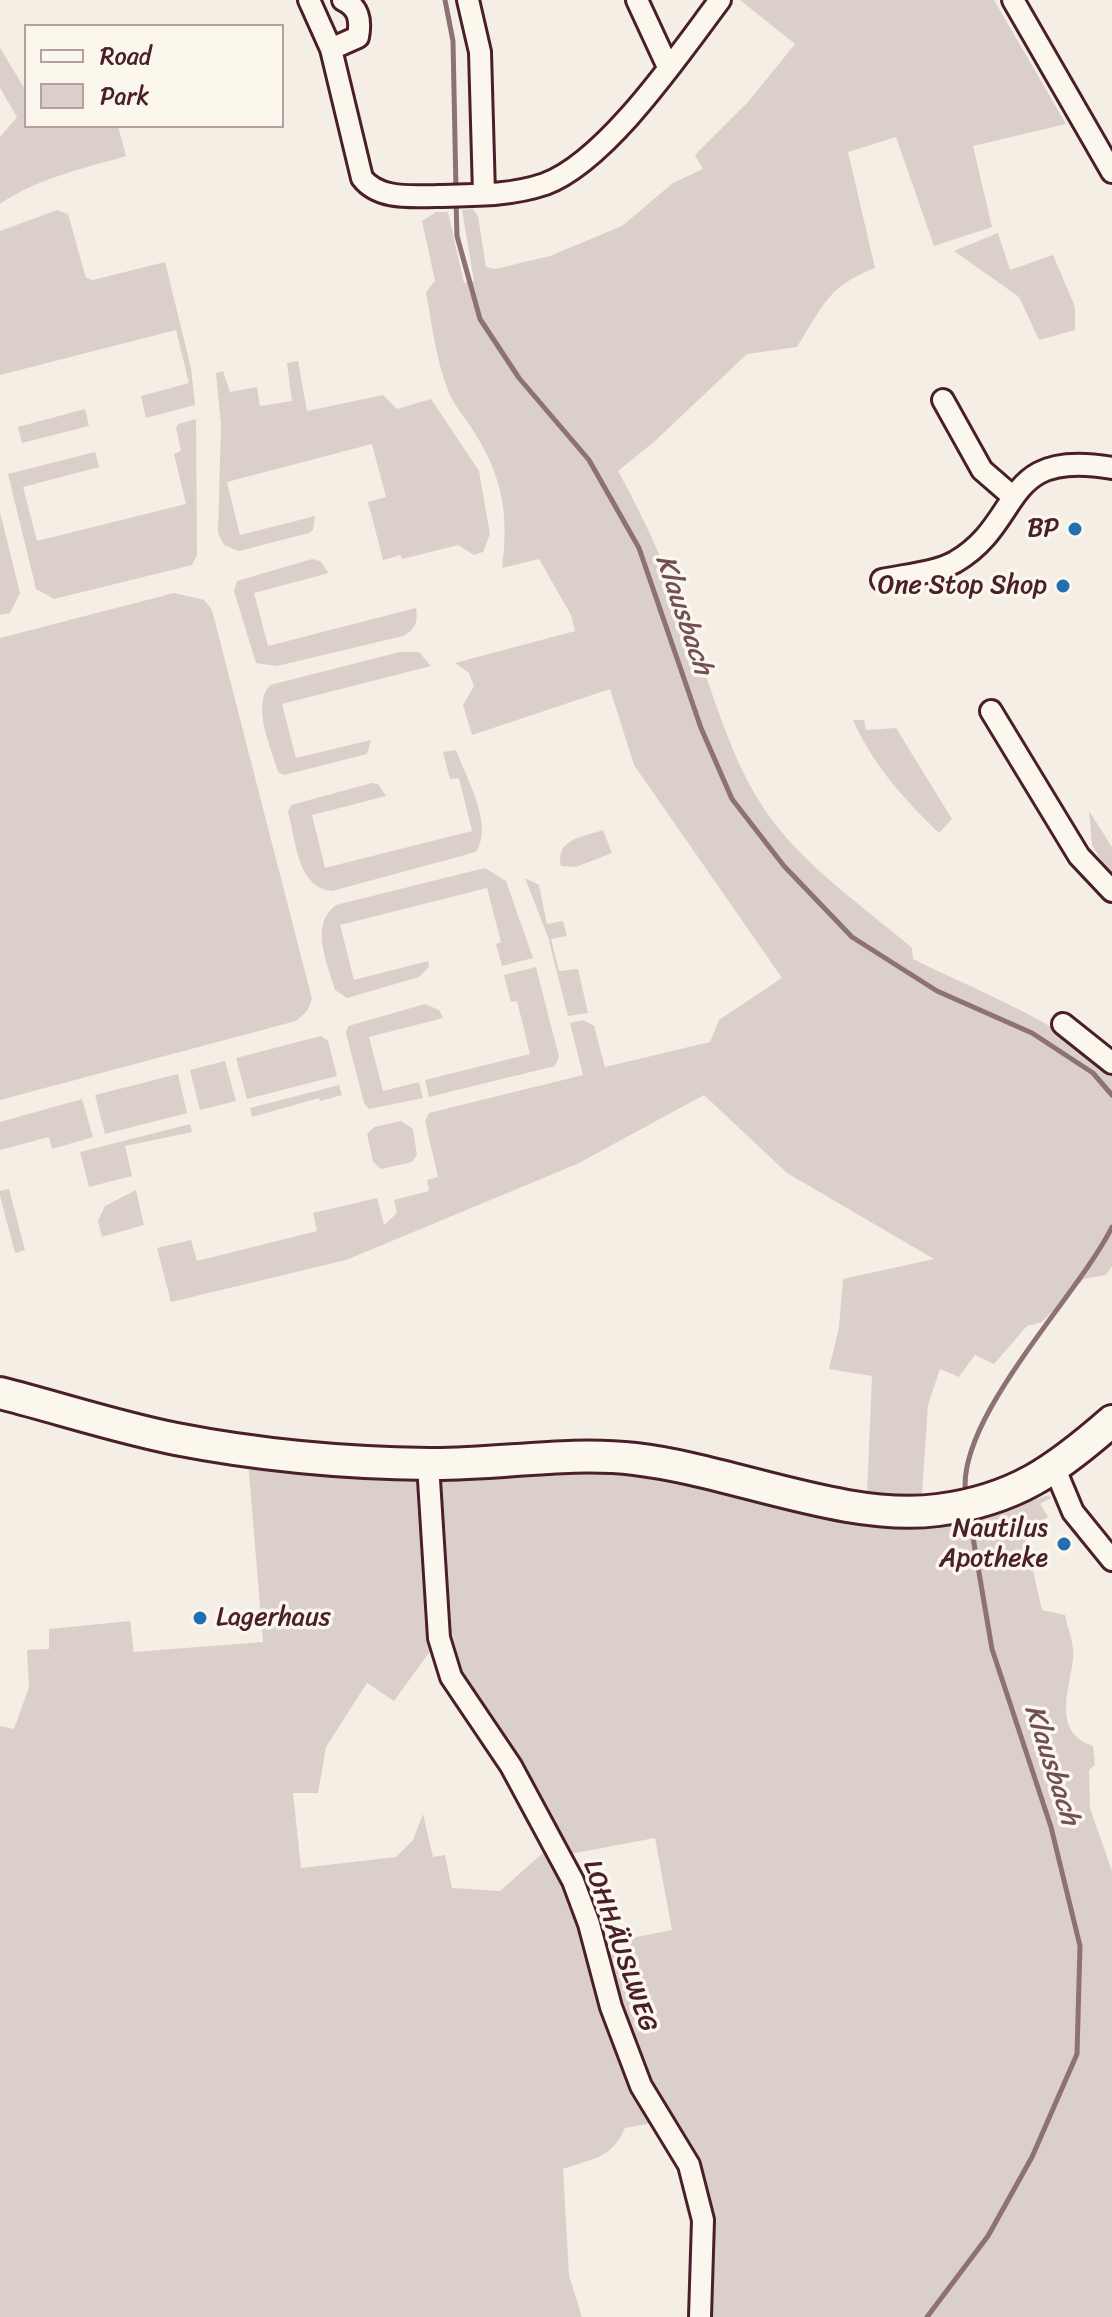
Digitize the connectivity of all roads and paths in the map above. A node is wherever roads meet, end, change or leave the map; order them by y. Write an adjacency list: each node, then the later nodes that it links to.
1 (309, 0): 7 (street)
2 (343, 0): 7 (street)
3 (468, 0): 10 (street)
4 (637, 0): 8 (street)
5 (720, 0): 8 (street)
6 (1013, 0): 9 (street)
7 (331, 49): 10 (street)
8 (668, 67): 10 (street)
9 (1112, 172)
10 (481, 194)
11 (943, 400): 13 (street)
12 (1112, 468): 13 (street)
13 (1012, 496): 14 (street)
14 (882, 580)
15 (991, 711): 16 (street)
16 (1112, 891)
17 (1063, 1024): 18 (street)
18 (1112, 1063)
19 (0, 1393): 21 (main road)
20 (1112, 1421): 22 (main road)
21 (428, 1464): 22 (main road); 24 (street, LOHHÄUSLWEG)
22 (1055, 1469): 23 (street)
23 (1112, 1560)
24 (700, 2317)

